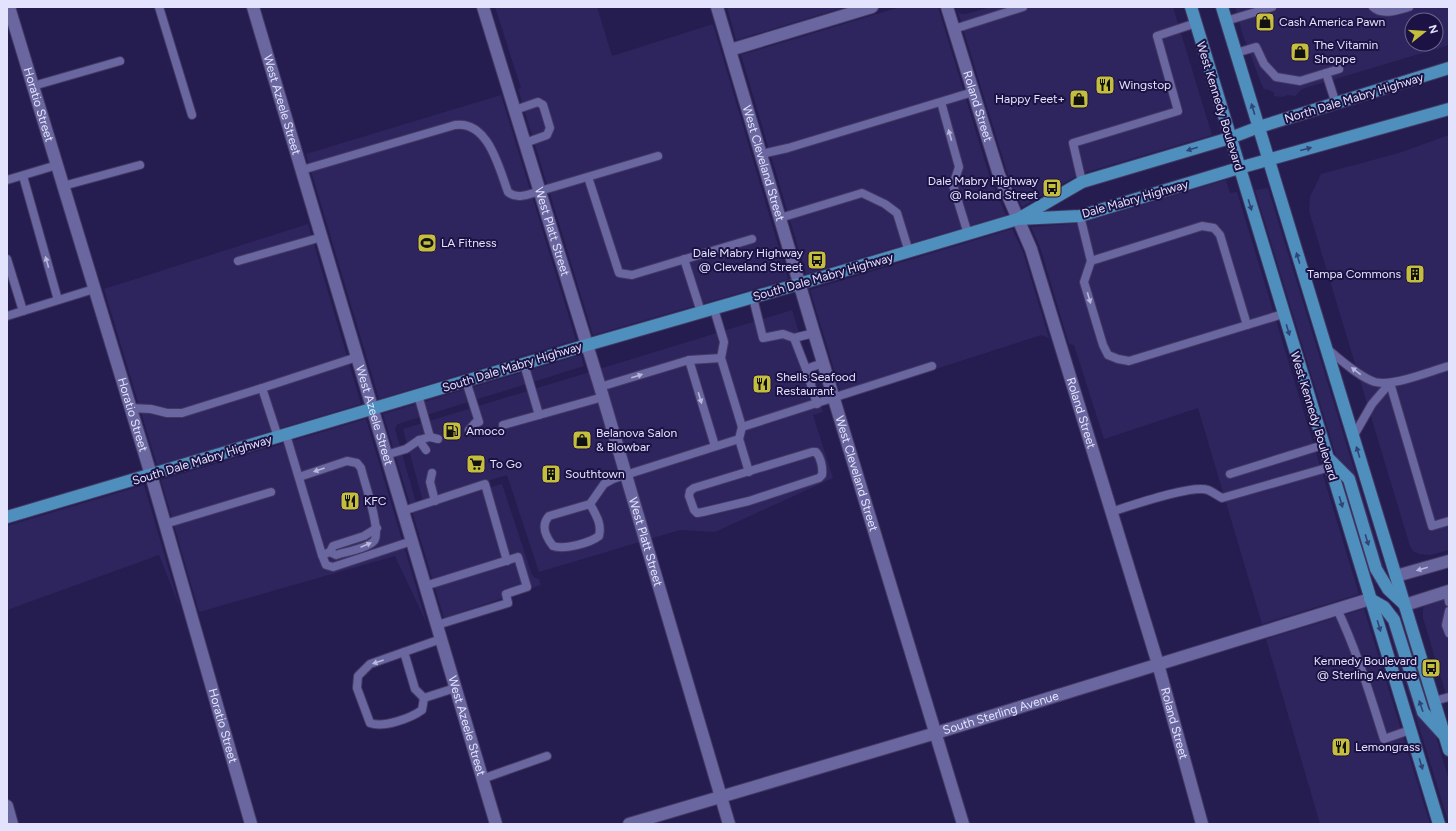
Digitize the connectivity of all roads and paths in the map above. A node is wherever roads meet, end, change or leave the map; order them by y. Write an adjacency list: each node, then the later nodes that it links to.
1 (9, 7): 24 (street, Horatio Street)
2 (159, 7): 30 (lane)
3 (253, 7): 40 (street, West Azeele Street)
4 (483, 7): 29 (street, West Platt Street)
5 (717, 7): 18 (street, West Cleveland Street)
6 (872, 7): 18 (street)
7 (947, 7): 17 (street, Roland Street)
8 (1023, 7): 17 (lane)
9 (1191, 7): 16 (main road, West Kennedy Boulevard)
10 (1222, 7): 15 (main road)
11 (1272, 7): 14 (lane)
12 (1373, 7): 13 (lane)
13 (1409, 7)
14 (1255, 10): 15 (lane)
15 (1226, 21): 19 (main road)
16 (1196, 23): 32 (main road, West Kennedy Boulevard); 44 (lane)
17 (954, 29): 25 (street, Roland Street)
18 (730, 50): 34 (street, West Cleveland Street)
19 (1236, 53): 23 (lane); 31 (main road, one-way to 19)
20 (120, 61): 24 (lane)
21 (1449, 68): 27 (main road, North Dale Mabry Highway)
22 (1339, 69): 23 (lane)
23 (1326, 73): 27 (lane)
24 (33, 86): 37 (street, Horatio Street)
25 (973, 92): 26 (lane); 49 (street, Roland Street)
26 (941, 102): 34 (lane); 50 (lane, one-way to 26)
27 (1336, 104): 31 (main road, North Dale Mabry Highway)
28 (1449, 109): 36 (main road, one-way to 28)
29 (515, 110): 33 (street, West Platt Street); 33 (lane)
30 (192, 115)
31 (1259, 128): 32 (main road); 36 (main road)
32 (1230, 138): 39 (main road, West Kennedy Boulevard); 44 (main road, one-way to 44)
33 (525, 143): 46 (street, West Platt Street)
34 (761, 154): 48 (street, West Cleveland Street)
35 (658, 156): 42 (lane)
36 (1268, 160): 39 (main road, Dale Mabry Highway); 71 (main road, one-way to 36)
37 (57, 165): 41 (lane); 45 (street, Horatio Street)
38 (140, 166): 45 (lane)
39 (1239, 168): 47 (main road, Dale Mabry Highway); 65 (main road, West Kennedy Boulevard, one-way to 65)
40 (302, 170): 46 (lane); 51 (street, West Azeele Street)
41 (23, 176): 43 (lane); 61 (lane, one-way to 41)
42 (588, 177): 46 (lane); 54 (lane)
43 (7, 180)
44 (1082, 182): 49 (main road)
45 (63, 186): 59 (street, Horatio Street)
46 (540, 191): 70 (street, West Platt Street)
47 (1080, 216): 49 (main road, Dale Mabry Highway); 57 (lane)
48 (780, 218): 53 (lane); 58 (street, West Cleveland Street)
49 (1018, 219): 50 (main road, South Dale Mabry Highway); 114 (street, Roland Street)
50 (968, 234): 53 (main road, South Dale Mabry Highway)
51 (322, 237): 56 (lane); 72 (street, West Azeele Street)
52 (752, 239): 54 (lane)
53 (909, 252): 58 (main road, South Dale Mabry Highway)
54 (684, 259): 64 (lane)
55 (7, 260): 63 (lane)
56 (238, 261)
57 (1091, 261): 67 (lane); 67 (lane, one-way to 67)
58 (799, 284): 60 (main road, South Dale Mabry Highway); 68 (street, West Cleveland Street)
59 (94, 289): 61 (lane); 87 (street, Horatio Street)
60 (753, 298): 62 (main road, South Dale Mabry Highway); 69 (lane)
61 (58, 300): 63 (lane)
62 (714, 309): 64 (main road, South Dale Mabry Highway); 73 (lane)
63 (23, 311): 66 (lane)
64 (701, 312): 70 (main road, South Dale Mabry Highway)
65 (1283, 314): 67 (lane); 99 (main road, West Kennedy Boulevard, one-way to 99)
66 (7, 316)
67 (1247, 325)
68 (814, 333): 69 (lane); 75 (street, West Cleveland Street)
69 (794, 338): 79 (lane)
70 (587, 345): 76 (main road, South Dale Mabry Highway); 83 (street, West Platt Street)
71 (1326, 348): 81 (lane, one-way to 71); 96 (main road)
72 (357, 357): 82 (lane); 88 (street, West Azeele Street)
73 (721, 358): 74 (lane); 93 (lane)
74 (689, 360): 83 (lane, one-way to 74); 100 (lane, one-way to 100)
75 (823, 362): 79 (lane); 85 (street, West Cleveland Street)
76 (524, 364): 80 (main road, South Dale Mabry Highway); 89 (lane)
77 (932, 366): 85 (lane)
78 (1449, 366): 81 (lane)
79 (806, 369): 86 (lane)
80 (466, 381): 84 (main road, South Dale Mabry Highway); 91 (lane)
81 (1390, 383): 96 (lane); 116 (lane)
82 (262, 388): 87 (lane); 95 (lane)
83 (601, 392): 89 (lane); 106 (street, West Platt Street)
84 (418, 395): 88 (main road, South Dale Mabry Highway); 98 (lane)
85 (834, 398): 86 (lane); 139 (street, West Cleveland Street)
86 (817, 404): 93 (lane)
87 (130, 408): 108 (street, Horatio Street)
88 (372, 409): 95 (main road, South Dale Mabry Highway); 102 (street, West Azeele Street)
89 (539, 415): 92 (lane)
90 (466, 421): 91 (lane)
91 (475, 424): 94 (lane)
92 (503, 426)
93 (742, 428): 97 (lane)
94 (468, 430)
95 (282, 436): 108 (main road, South Dale Mabry Highway); 109 (lane)
96 (1353, 437): 122 (main road, one-way to 96)
97 (739, 439): 100 (lane); 104 (lane)
98 (419, 440): 101 (lane); 102 (lane)
99 (1323, 445): 103 (main road, West Kennedy Boulevard); 107 (lane)
100 (715, 446): 106 (lane)
101 (421, 451)
102 (386, 455): 113 (street, West Azeele Street)
103 (1328, 462): 114 (lane); 125 (main road, West Kennedy Boulevard, one-way to 125); 126 (main road, one-way to 126)
104 (749, 472): 104 (lane)
105 (428, 474): 111 (lane)
106 (625, 474): 112 (lane); 144 (street, West Platt Street)
107 (1230, 474)
108 (151, 475): 115 (main road, South Dale Mabry Highway); 117 (street, Horatio Street)
109 (299, 477): 119 (lane); 119 (lane, one-way to 109)
110 (271, 492): 117 (lane)
111 (435, 501): 113 (lane); 120 (lane)
112 (590, 504): 112 (lane)
113 (403, 511): 118 (street, West Azeele Street)
114 (1111, 512): 133 (street, Roland Street)
115 (7, 517)
116 (1449, 521)
117 (165, 524): 147 (street, Horatio Street)
118 (412, 541): 119 (lane); 123 (street, West Azeele Street)
119 (326, 553)
120 (507, 561): 123 (lane); 129 (lane)
121 (1449, 561): 122 (street, one-way to 122)
122 (1396, 576): 126 (main road)
123 (425, 586): 129 (street, West Azeele Street)
124 (1448, 595): 126 (street)
125 (1370, 599): 127 (street, South Sterling Avenue); 138 (main road, West Kennedy Boulevard, one-way to 138); 140 (main road, one-way to 125)
126 (1405, 605): 137 (main road)
127 (1336, 609): 133 (street, South Sterling Avenue); 138 (lane)
128 (1449, 611): 130 (lane)
129 (437, 625): 131 (street, West Azeele Street)
130 (1449, 633)
131 (441, 639): 132 (lane); 134 (street, West Azeele Street)
132 (404, 652): 136 (lane); 136 (lane, one-way to 136)
133 (1158, 664): 139 (street, South Sterling Avenue); 152 (street, Roland Street)
134 (455, 688): 136 (lane); 143 (street, West Azeele Street)
135 (1449, 697): 137 (lane)
136 (424, 698)
137 (1434, 702): 140 (main road)
138 (1410, 730): 153 (main road, West Kennedy Boulevard, one-way to 153)
139 (936, 733): 144 (street, South Sterling Avenue); 151 (street, West Cleveland Street)
140 (1445, 737): 141 (main road)
141 (1449, 750)
142 (547, 756): 143 (lane)
143 (482, 779): 148 (street, West Azeele Street)
144 (721, 797): 149 (street, South Sterling Avenue); 150 (street, West Platt Street)
145 (7, 806): 146 (street)
146 (12, 824)
147 (251, 824)
148 (496, 824)
149 (629, 824)
150 (729, 824)
151 (963, 824)
152 (1202, 824)
153 (1439, 824)

